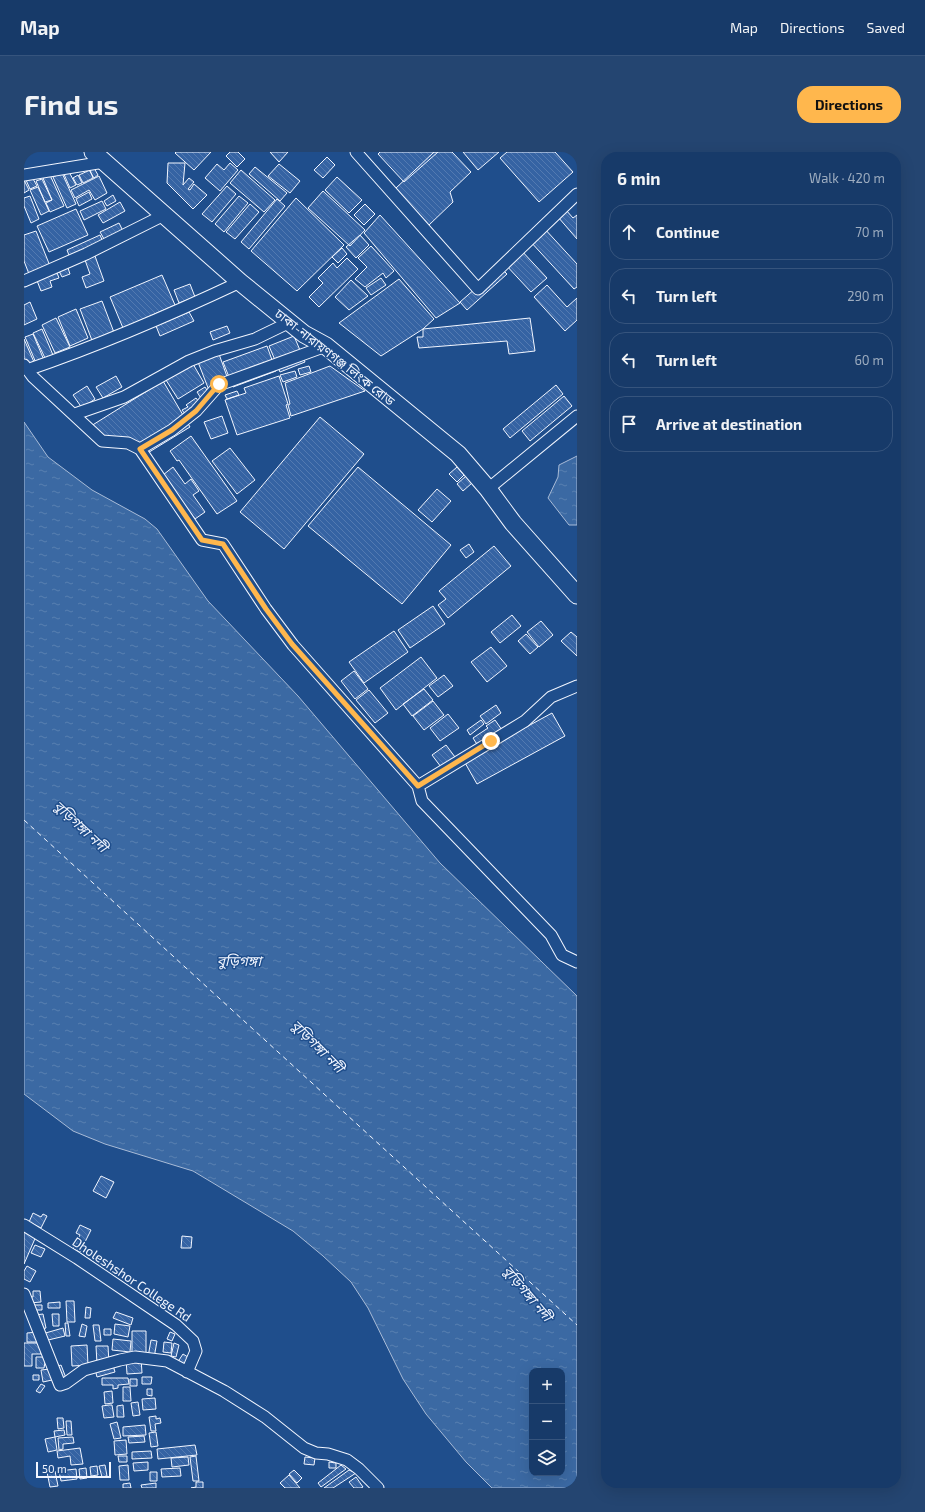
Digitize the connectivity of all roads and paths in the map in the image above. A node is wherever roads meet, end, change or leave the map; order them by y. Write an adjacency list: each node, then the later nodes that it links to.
1 (356, 152): 4 (street)
2 (99, 157): 3 (street); 5 (highway, ঢাকা-নারায়ণগঞ্জ লিংক রোড)
3 (24, 175)
4 (577, 194)
5 (164, 215): 6 (street); 7 (highway, ঢাকা-নারায়ণগঞ্জ লিংক রোড)
6 (24, 281)
7 (240, 282): 8 (highway, ঢাকা-নারায়ণগঞ্জ লিংক রোড); 10 (street)
8 (290, 322): 9 (highway, ঢাকা-নারায়ণগঞ্জ লিংক রোড); 11 (street)
9 (326, 346): 13 (street); 14 (highway, ঢাকা-নারায়ণগঞ্জ লিংক রোড)
10 (26, 368): 11 (street)
11 (75, 414): 13 (street)
12 (577, 416): 14 (street)
13 (140, 449): 17 (street)
14 (488, 489): 15 (highway, ঢাকা-নারায়ণগঞ্জ লিংক রোড)
15 (577, 595)
16 (577, 686): 17 (street)
17 (418, 786): 18 (street)
18 (577, 962)
19 (24, 1225): 21 (street, Dholeshshor College Rd)
20 (24, 1294): 21 (street)
21 (187, 1372): 22 (street)
22 (378, 1488)

